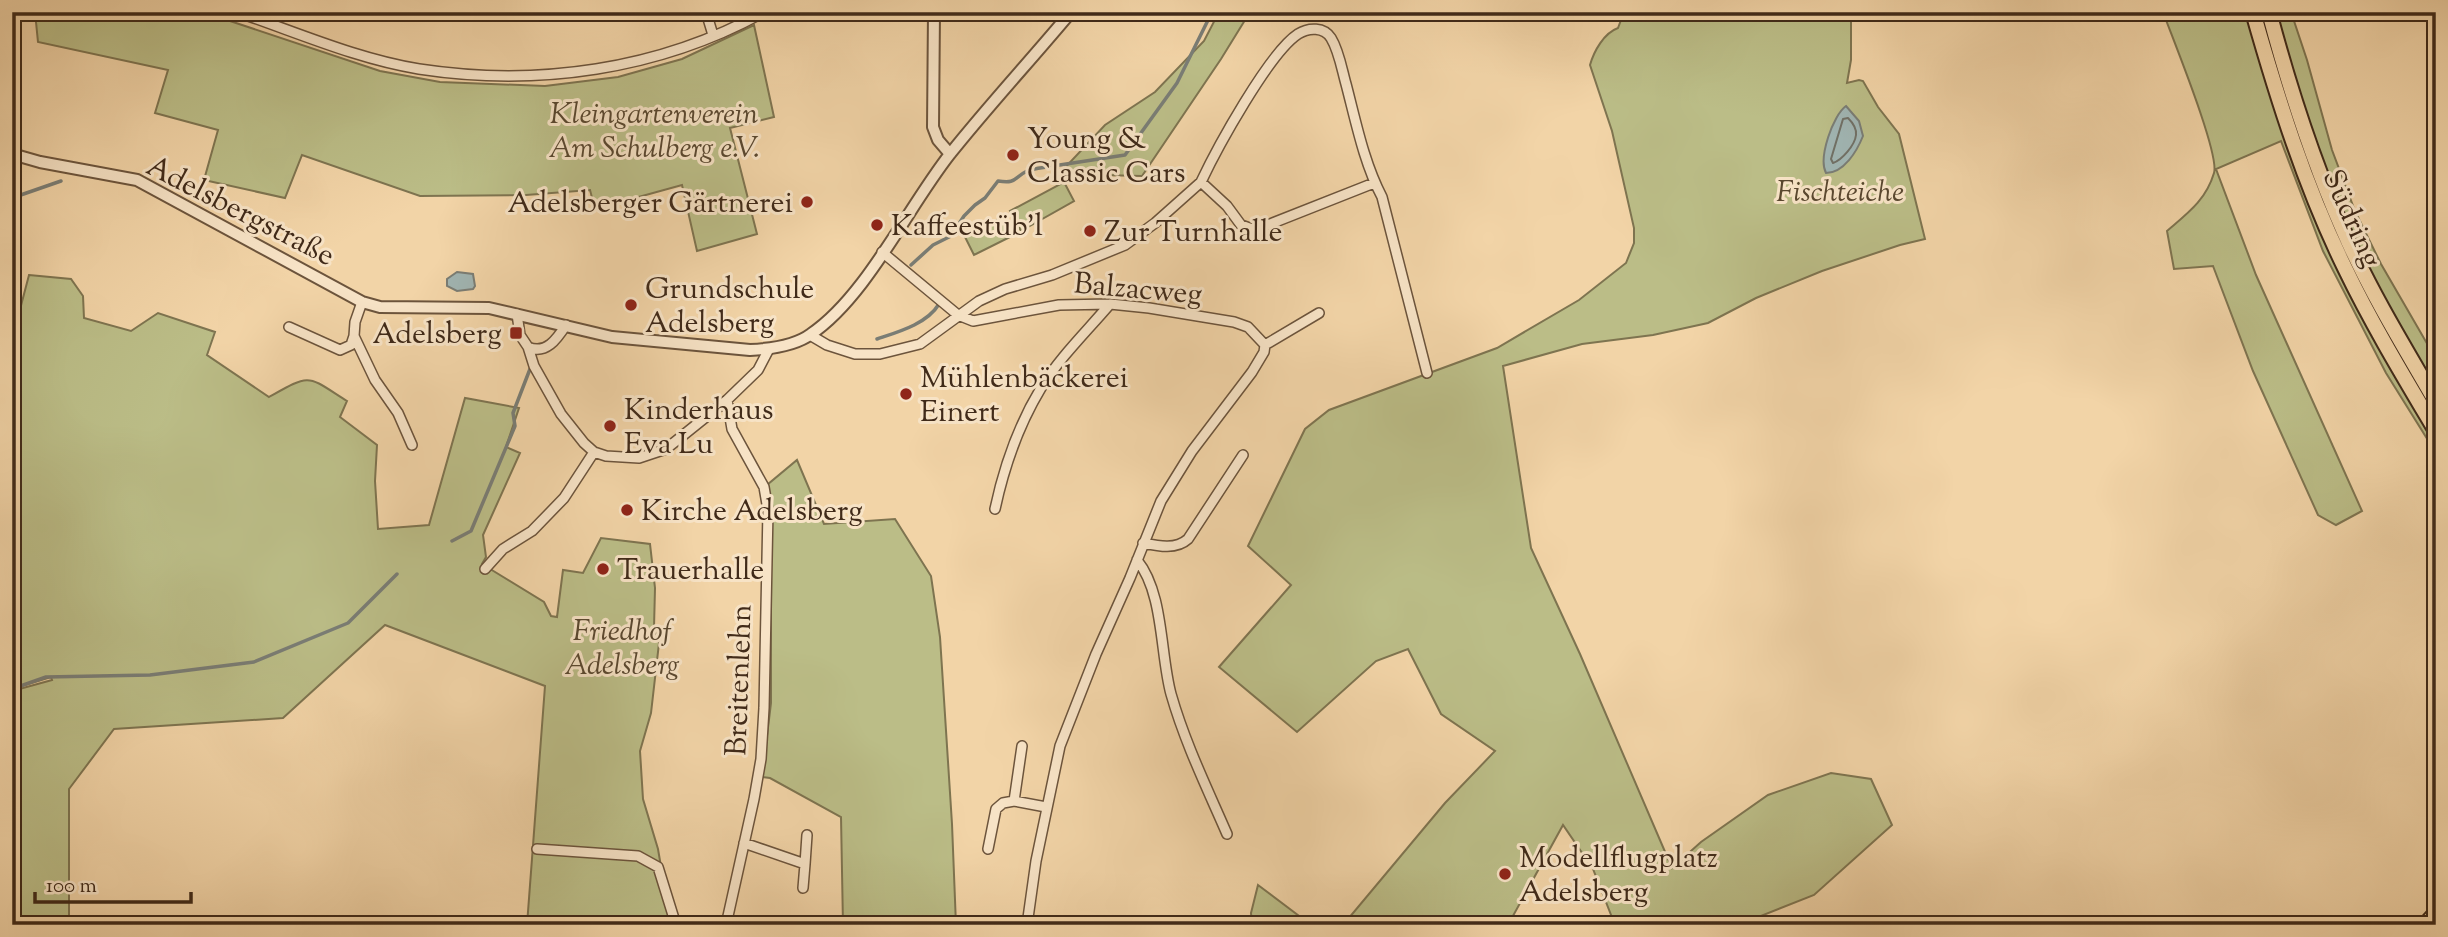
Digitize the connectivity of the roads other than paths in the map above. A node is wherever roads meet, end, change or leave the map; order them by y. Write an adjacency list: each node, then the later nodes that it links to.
1 (237, 12): 8 (street)
2 (706, 12): 8 (street)
3 (764, 12): 8 (street)
4 (934, 12): 10 (street)
5 (1071, 12): 10 (street, Adelsbergstraße)
6 (2253, 12): 29 (main road, Südring)
7 (2269, 12): 28 (main road, Südring)
8 (713, 35)
9 (12, 154): 14 (street, Adelsbergstraße)
10 (950, 154): 13 (street, Adelsbergstraße)
11 (1201, 182): 12 (street); 12 (street); 18 (street)
12 (1374, 183): 26 (street)
13 (882, 252): 18 (street); 21 (street, Adelsbergstraße)
14 (362, 302): 17 (street, Adelsbergstraße); 22 (street)
15 (1110, 304): 18 (street, Balzacweg); 23 (street, Balzacweg); 33 (street)
16 (1319, 313): 23 (street)
17 (517, 314): 19 (street, Adelsbergstraße); 24 (street)
18 (958, 315): 21 (street)
19 (566, 325): 24 (street); 25 (street, Adelsbergstraße)
20 (289, 327): 22 (street)
21 (810, 335): 25 (street, Adelsbergstraße)
22 (354, 336): 30 (street)
23 (1265, 345): 34 (street)
24 (528, 347): 31 (street)
25 (769, 349): 27 (street)
26 (1427, 373)
27 (727, 400): 31 (street); 42 (street, Breitenlehn)
28 (2436, 402)
29 (2436, 431)
30 (412, 445)
31 (594, 452): 36 (street)
32 (1243, 455): 34 (street)
33 (995, 509)
34 (1143, 543): 35 (street)
35 (1137, 560): 39 (street); 40 (street)
36 (485, 569)
37 (1022, 746): 38 (street)
38 (1014, 801): 39 (street); 44 (street)
39 (1046, 807): 50 (street)
40 (1227, 834)
41 (807, 835): 45 (street)
42 (744, 843): 45 (street); 49 (street, Breitenlehn)
43 (537, 849): 48 (street)
44 (988, 849)
45 (805, 864): 46 (street)
46 (803, 888)
47 (2436, 913): 51 (main road)
48 (676, 925)
49 (726, 925)
50 (1027, 925)
51 (2426, 925)

